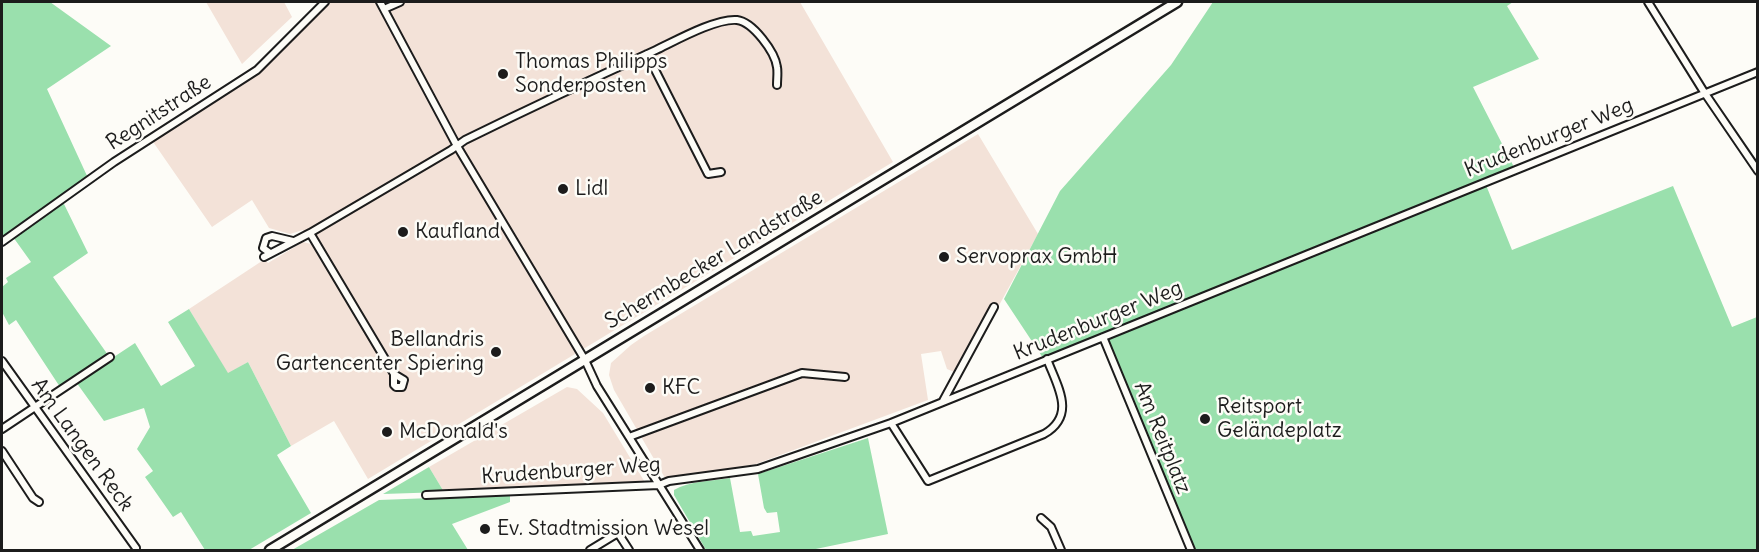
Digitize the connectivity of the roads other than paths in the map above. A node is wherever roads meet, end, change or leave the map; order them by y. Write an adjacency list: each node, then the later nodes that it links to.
1 (326, 2): 16 (street, Regnitstraße)
2 (380, 2): 6 (street)
3 (400, 2): 6 (street)
4 (1177, 2): 21 (main road, Schermbecker Landstraße)
5 (1648, 2): 10 (street)
6 (384, 9): 11 (street)
7 (647, 54): 9 (street); 11 (street); 13 (street)
8 (1758, 72): 10 (street, Krudenburger Weg)
9 (777, 85)
10 (1704, 92): 12 (street); 18 (street, Krudenburger Weg)
11 (457, 146): 14 (street); 21 (street)
12 (1758, 171)
13 (721, 172)
14 (310, 233): 15 (street); 23 (street)
15 (294, 241): 15 (street)
16 (2, 242)
17 (994, 307): 25 (street)
18 (1103, 337): 20 (street, Krudenburger Weg); 41 (street, Am Reitplatz)
19 (110, 357): 26 (street)
20 (1047, 359): 25 (street, Krudenburger Weg); 27 (street)
21 (585, 360): 29 (street); 36 (main road, Schermbecker Landstraße)
22 (2, 361): 26 (street, Am Langen Reck)
23 (394, 374)
24 (845, 377): 29 (street)
25 (943, 401): 27 (street, Krudenburger Weg)
26 (34, 408): 28 (street); 35 (street, Am Langen Reck)
27 (891, 423): 31 (street, Krudenburger Weg)
28 (2, 429)
29 (629, 436): 31 (street)
30 (2, 451): 33 (street)
31 (659, 485): 32 (street, Krudenburger Weg); 39 (street)
32 (426, 495)
33 (39, 502)
34 (1041, 518): 40 (street)
35 (136, 548)
36 (272, 550)
37 (590, 550): 38 (street)
38 (629, 550)
39 (700, 550)
40 (1061, 550)
41 (1191, 550)

